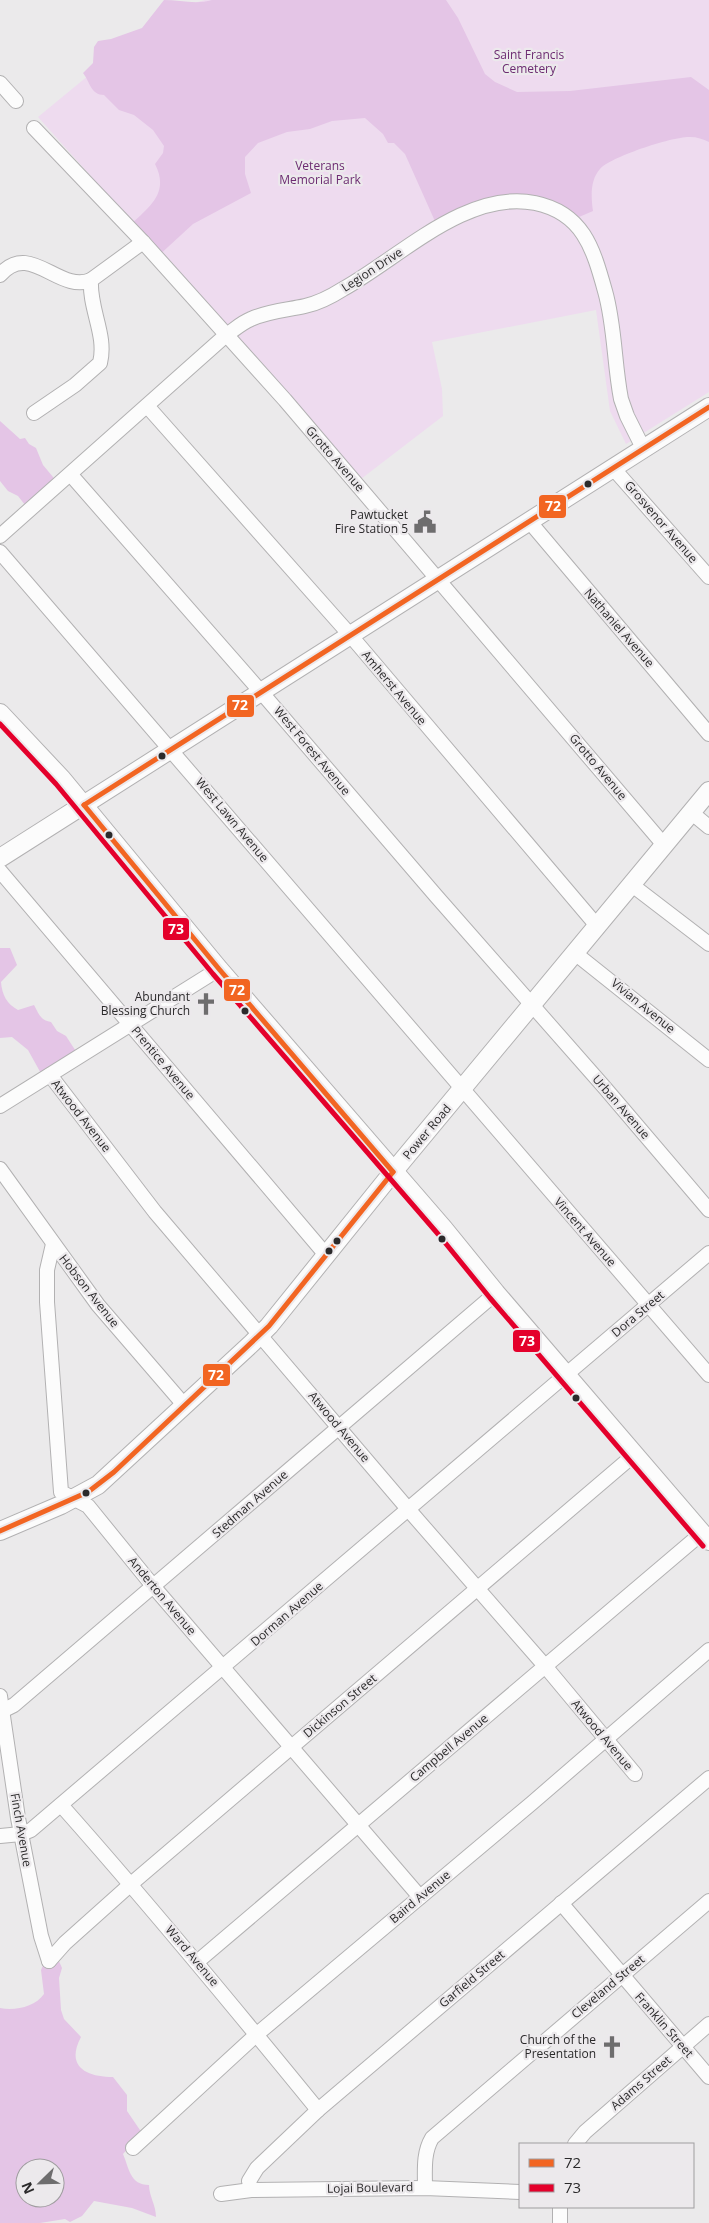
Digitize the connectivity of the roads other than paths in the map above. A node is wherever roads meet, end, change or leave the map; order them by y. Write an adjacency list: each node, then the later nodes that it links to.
1 (0, 83): 2 (street)
2 (16, 101)
3 (34, 128): 4 (street, Grotto Avenue)
4 (143, 242): 6 (street); 7 (street, Grotto Avenue)
5 (0, 275): 6 (street)
6 (91, 280): 10 (street)
7 (225, 336): 8 (street, Legion Drive); 11 (street, Legion Drive); 18 (street, Grotto Avenue)
8 (148, 407): 13 (street, Legion Drive); 19 (street, Amherst Avenue)
9 (707, 411): 11 (main road)
10 (34, 413)
11 (643, 448): 12 (main road)
12 (613, 468): 14 (main road); 17 (street, Grosvenor Avenue)
13 (71, 475): 15 (street, Legion Drive); 20 (street, West Forest Avenue)
14 (530, 521): 18 (main road); 22 (street, Nathaniel Avenue)
15 (0, 536)
16 (0, 552): 23 (street, West Lawn Avenue)
17 (709, 578)
18 (438, 580): 19 (main road); 28 (street, Grotto Avenue)
19 (350, 636): 20 (main road); 32 (street, Amherst Avenue)
20 (262, 693): 23 (main road); 36 (street, West Forest Avenue)
21 (3, 722): 25 (main road)
22 (709, 734)
23 (171, 749): 25 (main road); 40 (street, West Lawn Avenue)
24 (709, 791): 26 (main road, Power Road)
25 (84, 805): 29 (main road); 35 (main road)
26 (692, 813): 27 (street); 28 (main road, Power Road)
27 (709, 827)
28 (664, 845): 31 (main road, Power Road)
29 (0, 858)
30 (0, 871): 37 (street, Prentice Avenue)
31 (632, 885): 32 (main road, Power Road); 33 (street)
32 (598, 927): 34 (main road, Power Road)
33 (709, 944)
34 (576, 954): 36 (main road, Power Road); 38 (street, Vivian Avenue)
35 (219, 969): 37 (street); 43 (main road)
36 (532, 1005): 40 (main road, Power Road); 44 (street, Urban Avenue)
37 (130, 1024): 39 (street); 47 (street, Prentice Avenue)
38 (709, 1060)
39 (50, 1075): 41 (street); 50 (street, Atwood Avenue)
40 (462, 1089): 43 (main road, Power Road); 49 (street, Vincent Avenue)
41 (0, 1106)
42 (0, 1169): 45 (street, Hobson Avenue)
43 (393, 1172): 47 (main road, Power Road); 48 (main road)
44 (709, 1210)
45 (53, 1244): 53 (street, Hobson Avenue); 56 (street, Anderton Avenue)
46 (709, 1253): 49 (street, Dora Street)
47 (326, 1255): 50 (main road, Power Road)
48 (496, 1293): 51 (main road); 54 (street, Stedman Avenue)
49 (649, 1306): 51 (street, Dora Street); 52 (street, Vincent Avenue)
50 (261, 1334): 53 (main road, Power Road); 54 (street, Atwood Avenue)
51 (566, 1375): 55 (main road); 57 (street, Dorman Avenue)
52 (709, 1375)
53 (185, 1406): 56 (main road, Power Road)
54 (339, 1427): 57 (street, Atwood Avenue); 60 (street, Stedman Avenue)
55 (635, 1454): 59 (main road); 61 (street, Dickinson Street)
56 (74, 1499): 58 (main road, Power Road); 60 (street, Anderton Avenue)
57 (408, 1509): 61 (street, Atwood Avenue); 64 (street, Dorman Avenue)
58 (0, 1531)
59 (705, 1537): 63 (street, Campbell Avenue)
60 (153, 1586): 64 (street, Anderton Avenue); 66 (street, Stedman Avenue)
61 (478, 1589): 63 (street, Atwood Avenue); 68 (street, Dickinson Street)
62 (709, 1650): 67 (street, Baird Avenue)
63 (545, 1666): 67 (street, Atwood Avenue); 72 (street, Campbell Avenue)
64 (224, 1668): 68 (street, Anderton Avenue); 71 (street, Dorman Avenue)
65 (0, 1696): 66 (street, Finch Avenue)
66 (2, 1711): 73 (street, Finch Avenue)
67 (606, 1739): 69 (street, Atwood Avenue); 76 (street, Baird Avenue)
68 (292, 1746): 72 (street, Anderton Avenue); 75 (street, Dickinson Street)
69 (634, 1774)
70 (709, 1778): 78 (street, Garfield Street)
71 (61, 1805): 73 (street, Dorman Avenue); 75 (street, Ward Avenue)
72 (359, 1824): 76 (street, Anderton Avenue); 80 (street, Campbell Avenue)
73 (21, 1834): 74 (street, Dorman Avenue); 79 (street, Finch Avenue)
74 (0, 1836)
75 (131, 1884): 79 (street, Dickinson Street); 80 (street, Ward Avenue)
76 (420, 1897): 83 (street, Baird Avenue)
77 (709, 1901): 81 (street, Cleveland Street)
78 (561, 1903): 81 (street, Franklin Street); 86 (street, Garfield Street)
79 (50, 1962)
80 (197, 1962): 83 (street, Ward Avenue)
81 (621, 1976): 84 (street, Franklin Street); 89 (street, Cleveland Street)
82 (709, 2024): 84 (street, Adams Street)
83 (256, 2034): 86 (street, Ward Avenue); 88 (street, Baird Avenue)
84 (683, 2046): 85 (street, Franklin Street); 87 (street, Adams Street)
85 (709, 2077)
86 (318, 2110): 90 (street, Garfield Street)
87 (576, 2143)
88 (133, 2148)
89 (425, 2188): 90 (street, Lojai Boulevard); 91 (street, Lojai Boulevard)
90 (251, 2190): 92 (street, Lojai Boulevard)
91 (519, 2192)
92 (221, 2194)
93 (560, 2208): 94 (street)
94 (560, 2223)

